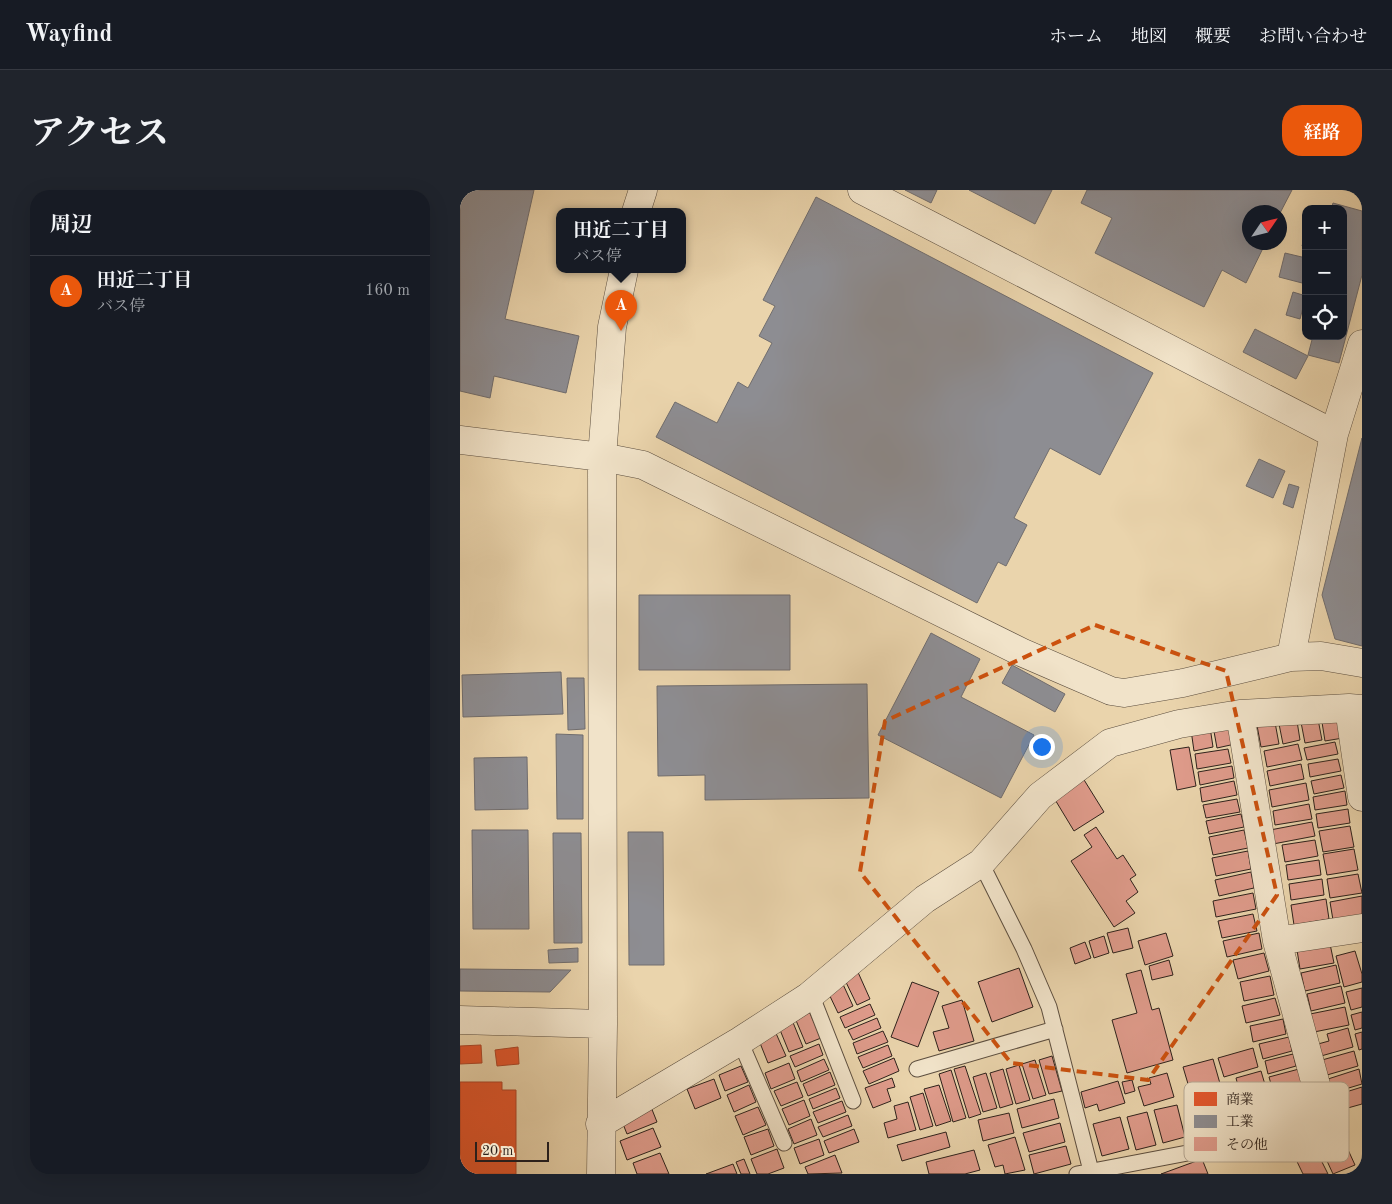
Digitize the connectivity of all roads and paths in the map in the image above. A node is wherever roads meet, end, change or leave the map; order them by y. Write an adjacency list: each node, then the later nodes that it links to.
1 (643, 190): 3 (street)
2 (862, 190): 6 (street)
3 (637, 208)
4 (623, 273): 8 (street)
5 (1362, 344): 6 (street)
6 (1334, 434): 9 (street)
7 (460, 440): 8 (street)
8 (602, 456): 9 (street); 19 (street)
9 (1291, 657): 10 (street)
10 (1362, 663)
11 (1355, 708): 12 (street); 13 (street)
12 (1240, 714): 14 (street); 16 (street)
13 (1362, 797)
14 (981, 863): 17 (street); 20 (lane)
15 (1362, 928): 16 (street)
16 (1277, 941): 23 (street)
17 (811, 994): 21 (street); 24 (lane)
18 (460, 1020): 19 (street)
19 (603, 1024): 25 (street)
20 (1055, 1029): 22 (lane); 28 (lane)
21 (740, 1041): 25 (street); 26 (lane)
22 (917, 1069)
23 (1315, 1082)
24 (853, 1102)
25 (600, 1124): 29 (street)
26 (784, 1143)
27 (1184, 1153): 28 (lane)
28 (1084, 1172)
29 (600, 1174)

